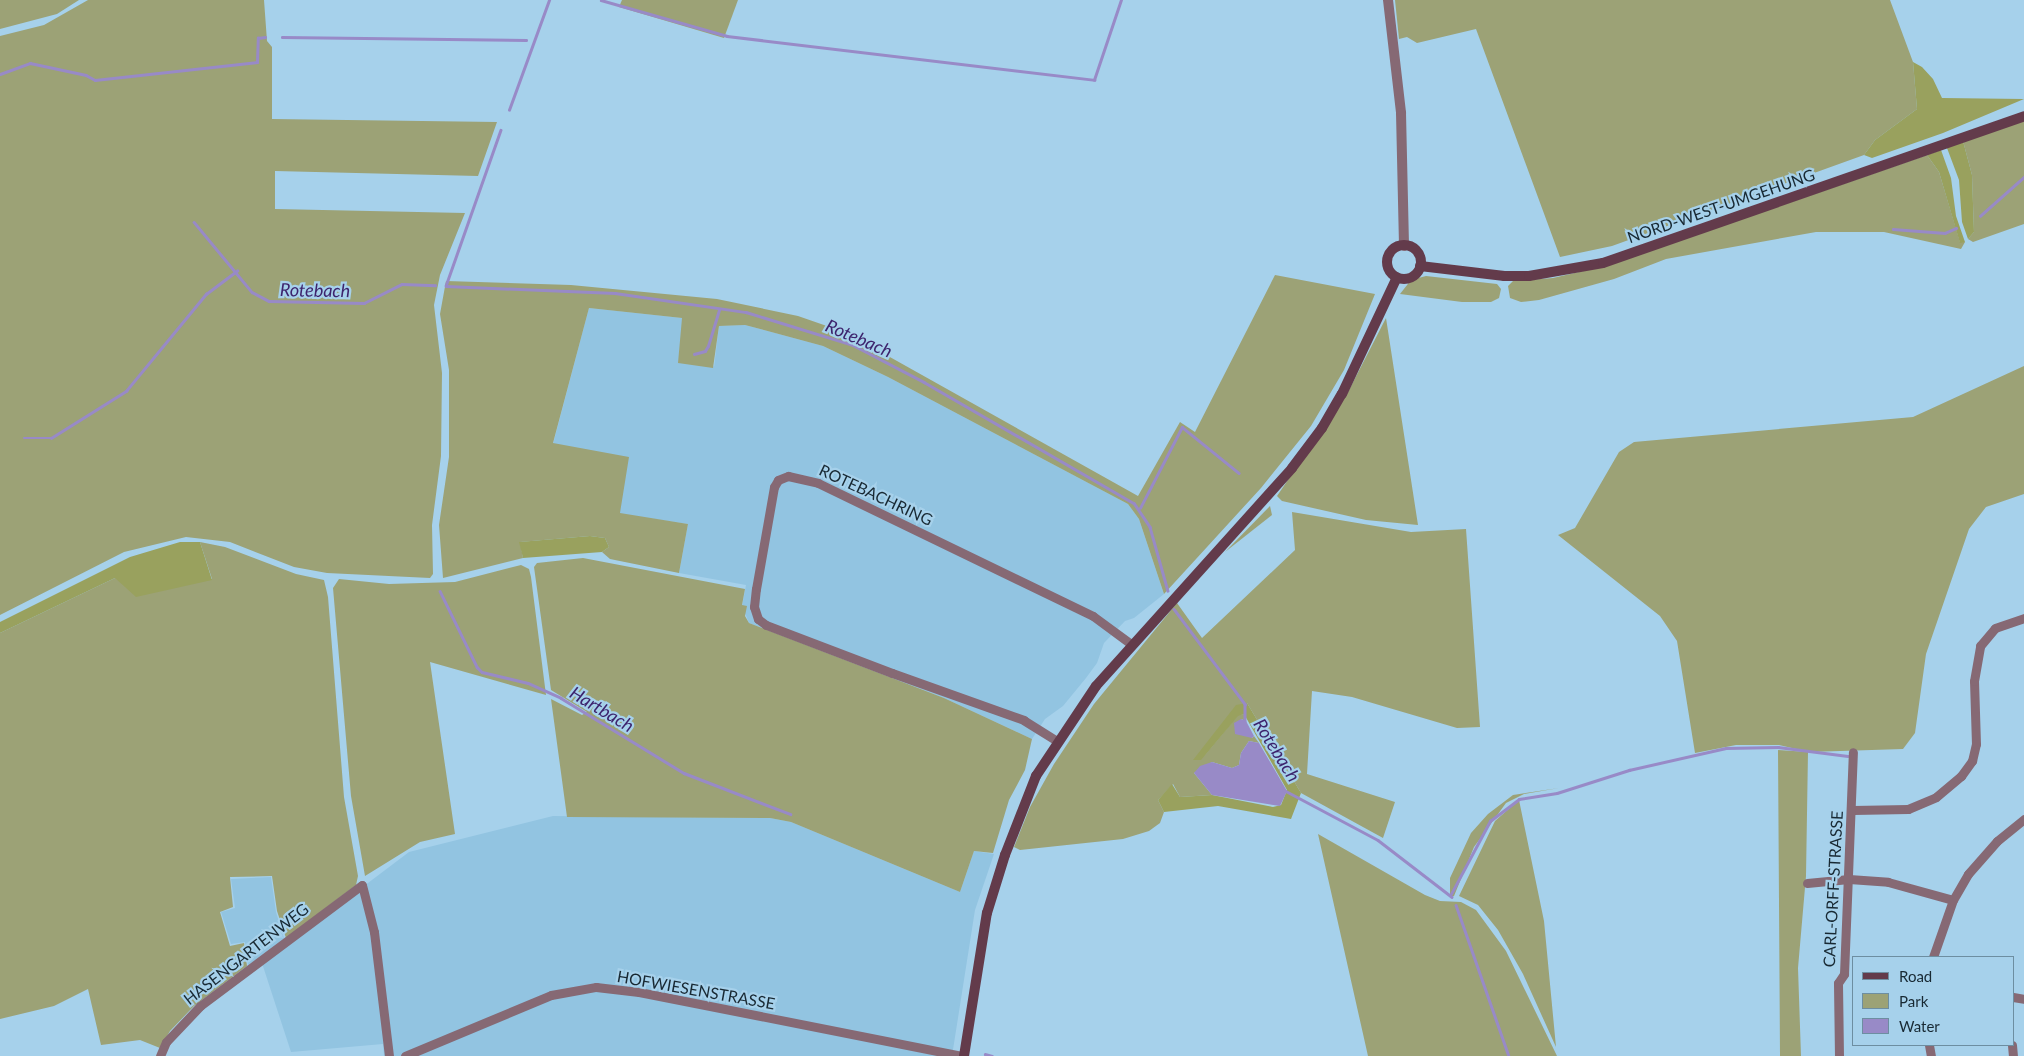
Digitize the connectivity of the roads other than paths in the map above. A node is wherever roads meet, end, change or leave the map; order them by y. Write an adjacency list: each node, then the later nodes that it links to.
1 (1388, 0): 3 (street)
2 (2024, 116): 4 (main road, NORD-WEST-UMGEHUNG)
3 (1404, 246): 4 (main road); 5 (main road)
4 (1420, 266): 5 (main road)
5 (1397, 277): 7 (main road)
6 (2024, 618): 10 (street)
7 (1131, 644): 8 (main road); 8 (street, ROTEBACHRING)
8 (1057, 741): 19 (main road)
9 (1853, 752): 10 (street, CARL-ORFF-STRASSE)
10 (1852, 810): 12 (street, CARL-ORFF-STRASSE)
11 (2024, 819): 14 (street)
12 (1849, 879): 13 (street); 14 (street); 20 (street, CARL-ORFF-STRASSE)
13 (1807, 883)
14 (1954, 900): 15 (street)
15 (1933, 956)
16 (160, 1056): 17 (street, HASENGARTENWEG)
17 (389, 1056)
18 (405, 1056): 19 (street, HOFWIESENSTRASSE)
19 (963, 1056)
20 (1839, 1056)

